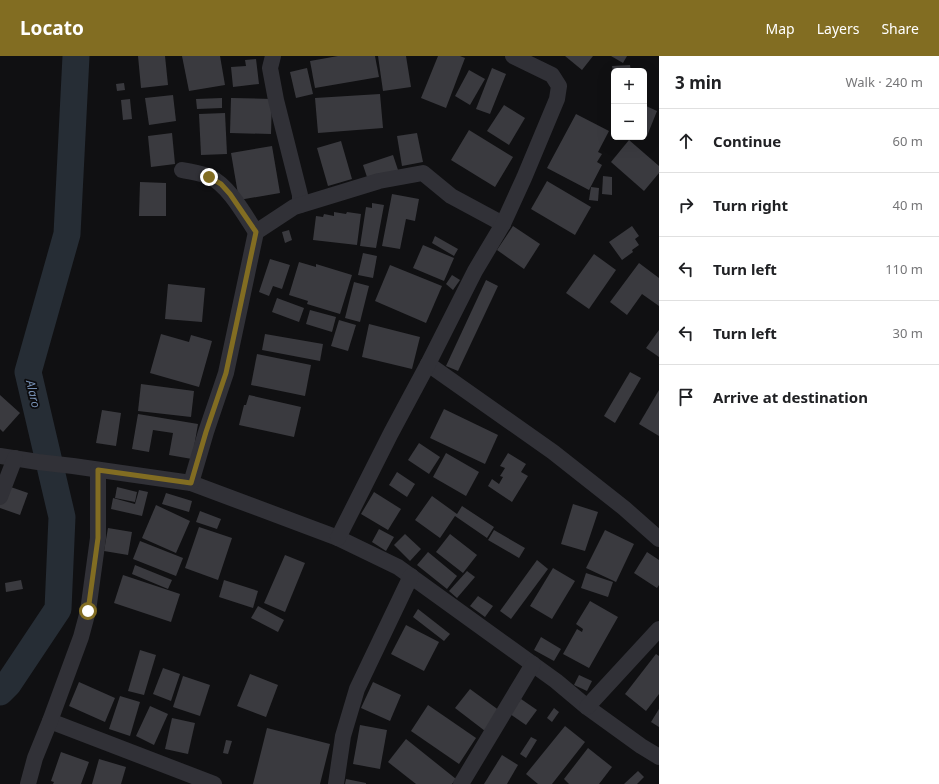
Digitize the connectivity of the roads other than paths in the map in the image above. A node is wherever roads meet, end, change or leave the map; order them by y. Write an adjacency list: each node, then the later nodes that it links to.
1 (273, 56): 4 (street)
2 (513, 56): 5 (street)
3 (182, 170): 6 (street)
4 (300, 205): 5 (street); 6 (street)
5 (503, 224): 7 (street)
6 (256, 232): 10 (street)
7 (428, 364): 12 (street); 13 (street)
8 (8, 457): 9 (street); 11 (street)
9 (98, 470): 10 (street); 18 (street)
10 (191, 483): 12 (street)
11 (0, 497)
12 (338, 538): 14 (street)
13 (659, 539)
14 (411, 576): 16 (street); 22 (street)
15 (659, 629): 17 (street)
16 (533, 664): 17 (street); 23 (street)
17 (587, 707): 19 (street)
18 (50, 721): 20 (street); 21 (street)
19 (659, 757)
20 (28, 784)
21 (214, 784)
22 (336, 784)
23 (460, 784)

